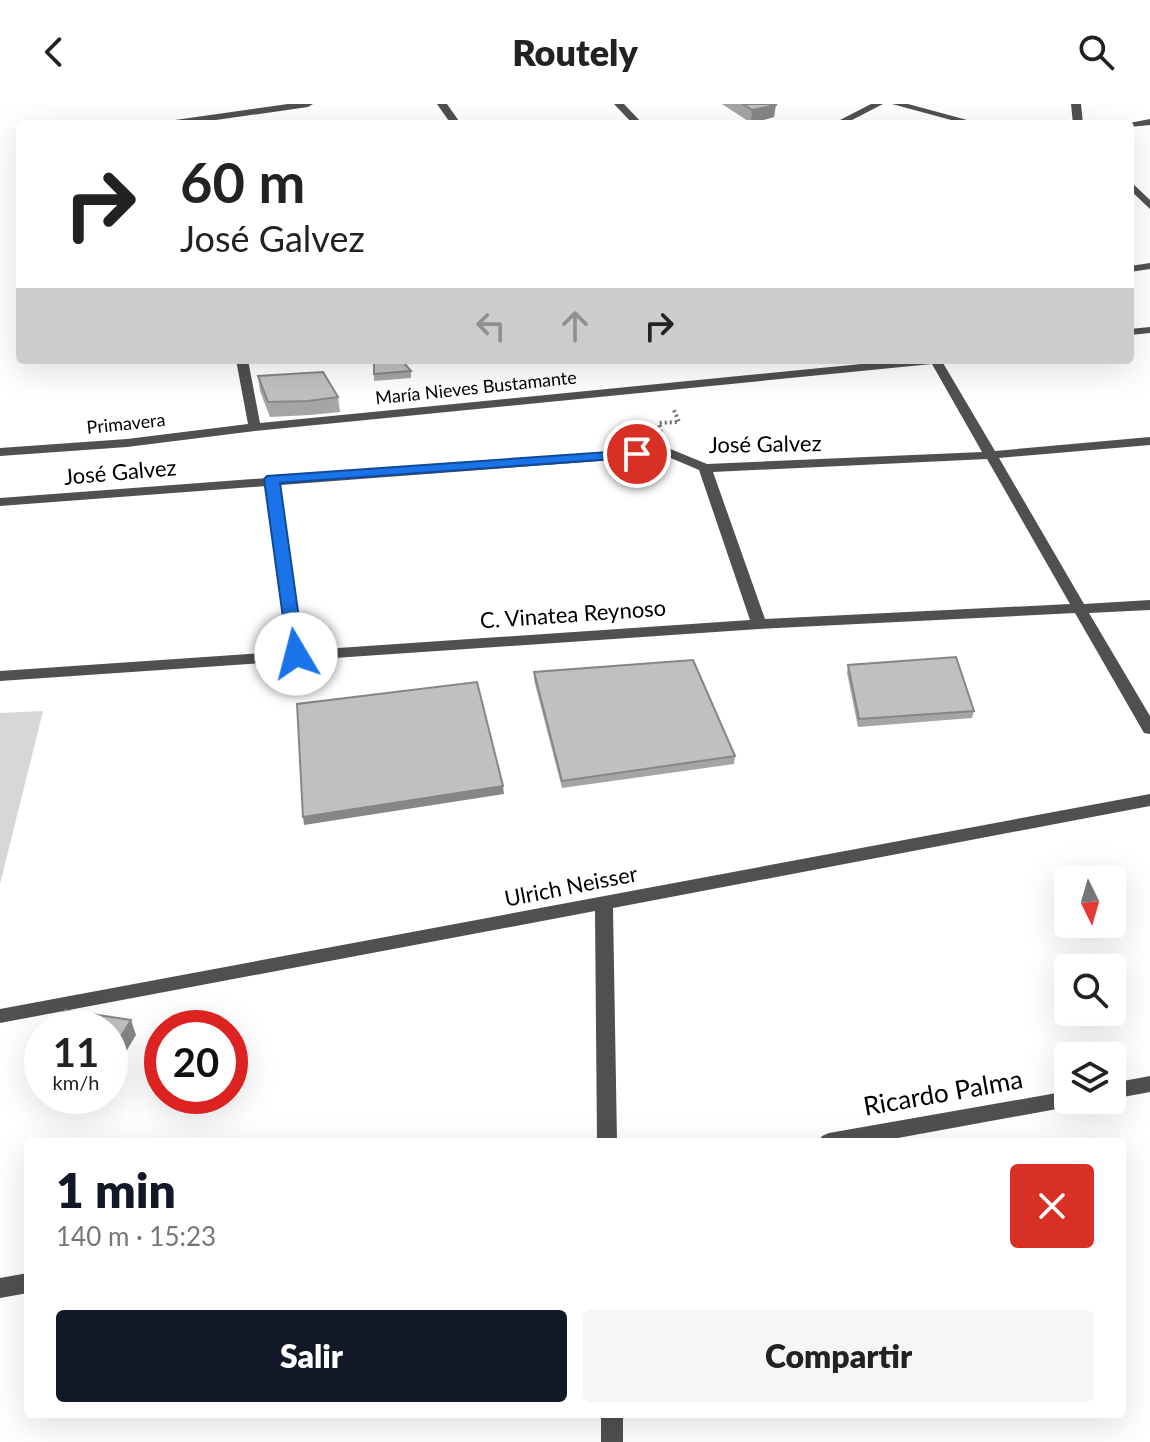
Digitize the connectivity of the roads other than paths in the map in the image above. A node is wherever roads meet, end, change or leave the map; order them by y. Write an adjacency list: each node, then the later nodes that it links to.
1 (308, 104): 5 (street)
2 (619, 104): 8 (street)
3 (878, 104): 9 (street)
4 (897, 104): 10 (street)
5 (266, 110): 6 (street); 7 (street)
6 (196, 120)
7 (271, 120)
8 (634, 120)
9 (850, 120)
10 (961, 120)
11 (1134, 188): 12 (street)
12 (1150, 206)
13 (243, 364): 16 (street)
14 (895, 364): 16 (street, María Nieves Bustamante)
15 (939, 364): 19 (street)
16 (255, 427): 18 (street, Primavera)
17 (1150, 441): 19 (street, José Galvez)
18 (0, 452)
19 (991, 455): 20 (street, José Galvez); 24 (street)
20 (705, 468): 21 (street, José Galvez); 25 (street)
21 (272, 479): 22 (street, José Galvez); 26 (street)
22 (0, 502)
23 (1150, 605): 24 (street, C. Vinatea Reynoso)
24 (1081, 611): 25 (street, C. Vinatea Reynoso); 28 (street)
25 (759, 624): 26 (street, C. Vinatea Reynoso)
26 (296, 654): 27 (street, C. Vinatea Reynoso)
27 (0, 676)
28 (1150, 729)
29 (1150, 800): 30 (street, Ulrich Neisser)
30 (604, 902): 31 (street, Ulrich Neisser); 35 (street)
31 (0, 1016)
32 (1150, 1084): 33 (street)
33 (1126, 1088)
34 (1054, 1102): 36 (street, Ricardo Palma)
35 (607, 1138)
36 (851, 1138)
37 (24, 1284): 38 (street)
38 (0, 1288)
39 (612, 1418): 40 (street)
40 (612, 1442)

